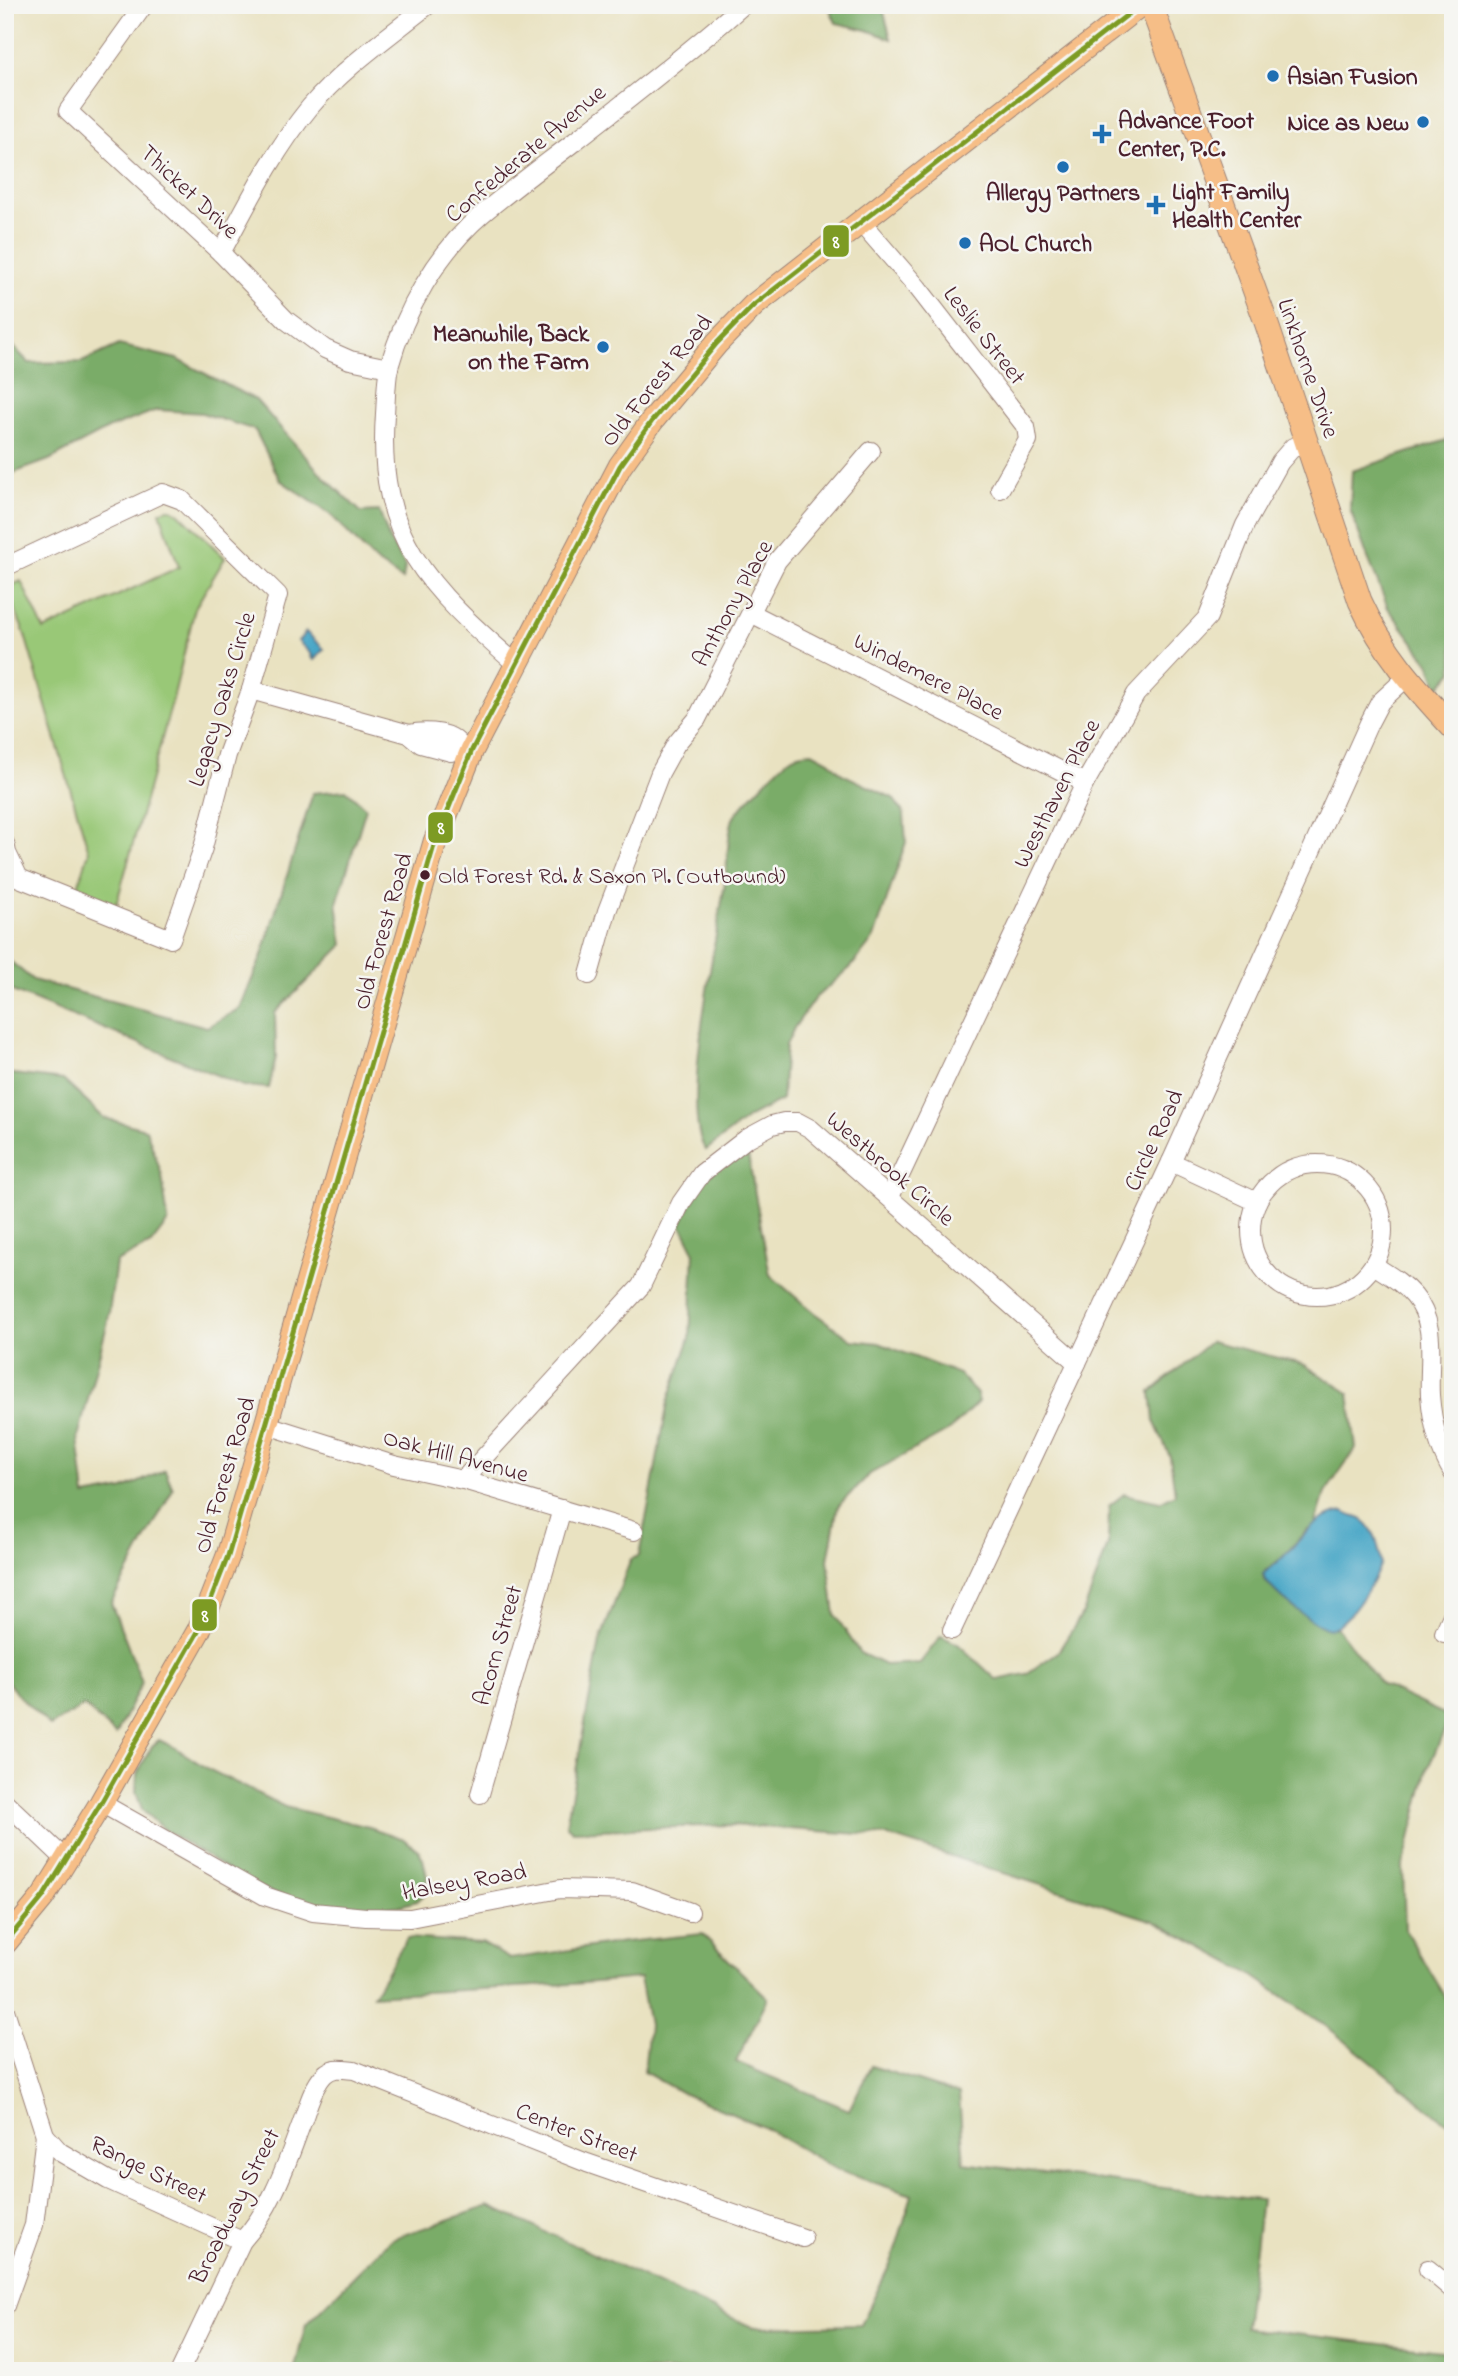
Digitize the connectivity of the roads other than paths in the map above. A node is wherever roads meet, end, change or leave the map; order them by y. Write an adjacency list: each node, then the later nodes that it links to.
1 (144, 5): 7 (street, Thicket Drive)
2 (428, 5): 7 (street)
3 (743, 5): 8 (street, Confederate Avenue)
4 (1140, 5): 6 (main road, Old Forest Road)
5 (1151, 5): 9 (main road, Linkhorne Drive)
6 (860, 221): 11 (street, Leslie Street); 14 (main road, Old Forest Road)
7 (221, 253): 8 (street, Thicket Drive)
8 (389, 368): 14 (street, Confederate Avenue)
9 (1307, 443): 15 (main road, Linkhorne Drive); 19 (street, Westhaven Place)
10 (871, 451): 13 (street, Anthony Place)
11 (1000, 489)
12 (5, 567): 16 (street, Legacy Oaks Circle)
13 (751, 613): 19 (street, Windemere Place); 21 (street, Anthony Place)
14 (516, 664): 18 (main road, Old Forest Road)
15 (1406, 678): 17 (main road, Linkhorne Drive); 22 (street, Circle Road)
16 (251, 690): 18 (street); 20 (street, Legacy Oaks Circle)
17 (1453, 728)
18 (466, 749): 27 (main road, Old Forest Road)
19 (1085, 783): 23 (street, Westhaven Place)
20 (5, 843)
21 (589, 975)
22 (1171, 1162): 24 (street); 26 (street, Circle Road)
23 (890, 1197): 26 (street, Westbrook Circle); 29 (street, Westbrook Circle)
24 (1256, 1202): 25 (street); 25 (street)
25 (1375, 1266): 28 (street)
26 (1077, 1363): 33 (street, Circle Road)
27 (267, 1425): 29 (street, Oak Hill Avenue); 37 (main road, Old Forest Road)
28 (1453, 1473)
29 (463, 1480): 30 (street, Oak Hill Avenue)
30 (562, 1509): 31 (street, Oak Hill Avenue); 35 (street, Acorn Street)
31 (634, 1531)
32 (1453, 1614): 34 (street)
33 (952, 1630)
34 (1444, 1633)
35 (480, 1794)
36 (5, 1802): 38 (street)
37 (101, 1802): 38 (main road, Old Forest Road); 39 (street, Halsey Road)
38 (67, 1861): 40 (main road, Old Forest Road)
39 (690, 1912)
40 (5, 1943)
41 (5, 2010): 43 (street)
42 (336, 2068): 44 (street, Center Street); 45 (street, Broadway Street)
43 (45, 2135): 45 (street, Range Street); 48 (street)
44 (803, 2238)
45 (242, 2241): 49 (street, Broadway Street)
46 (1428, 2269): 47 (street)
47 (1453, 2290)
48 (5, 2306)
49 (180, 2371)

